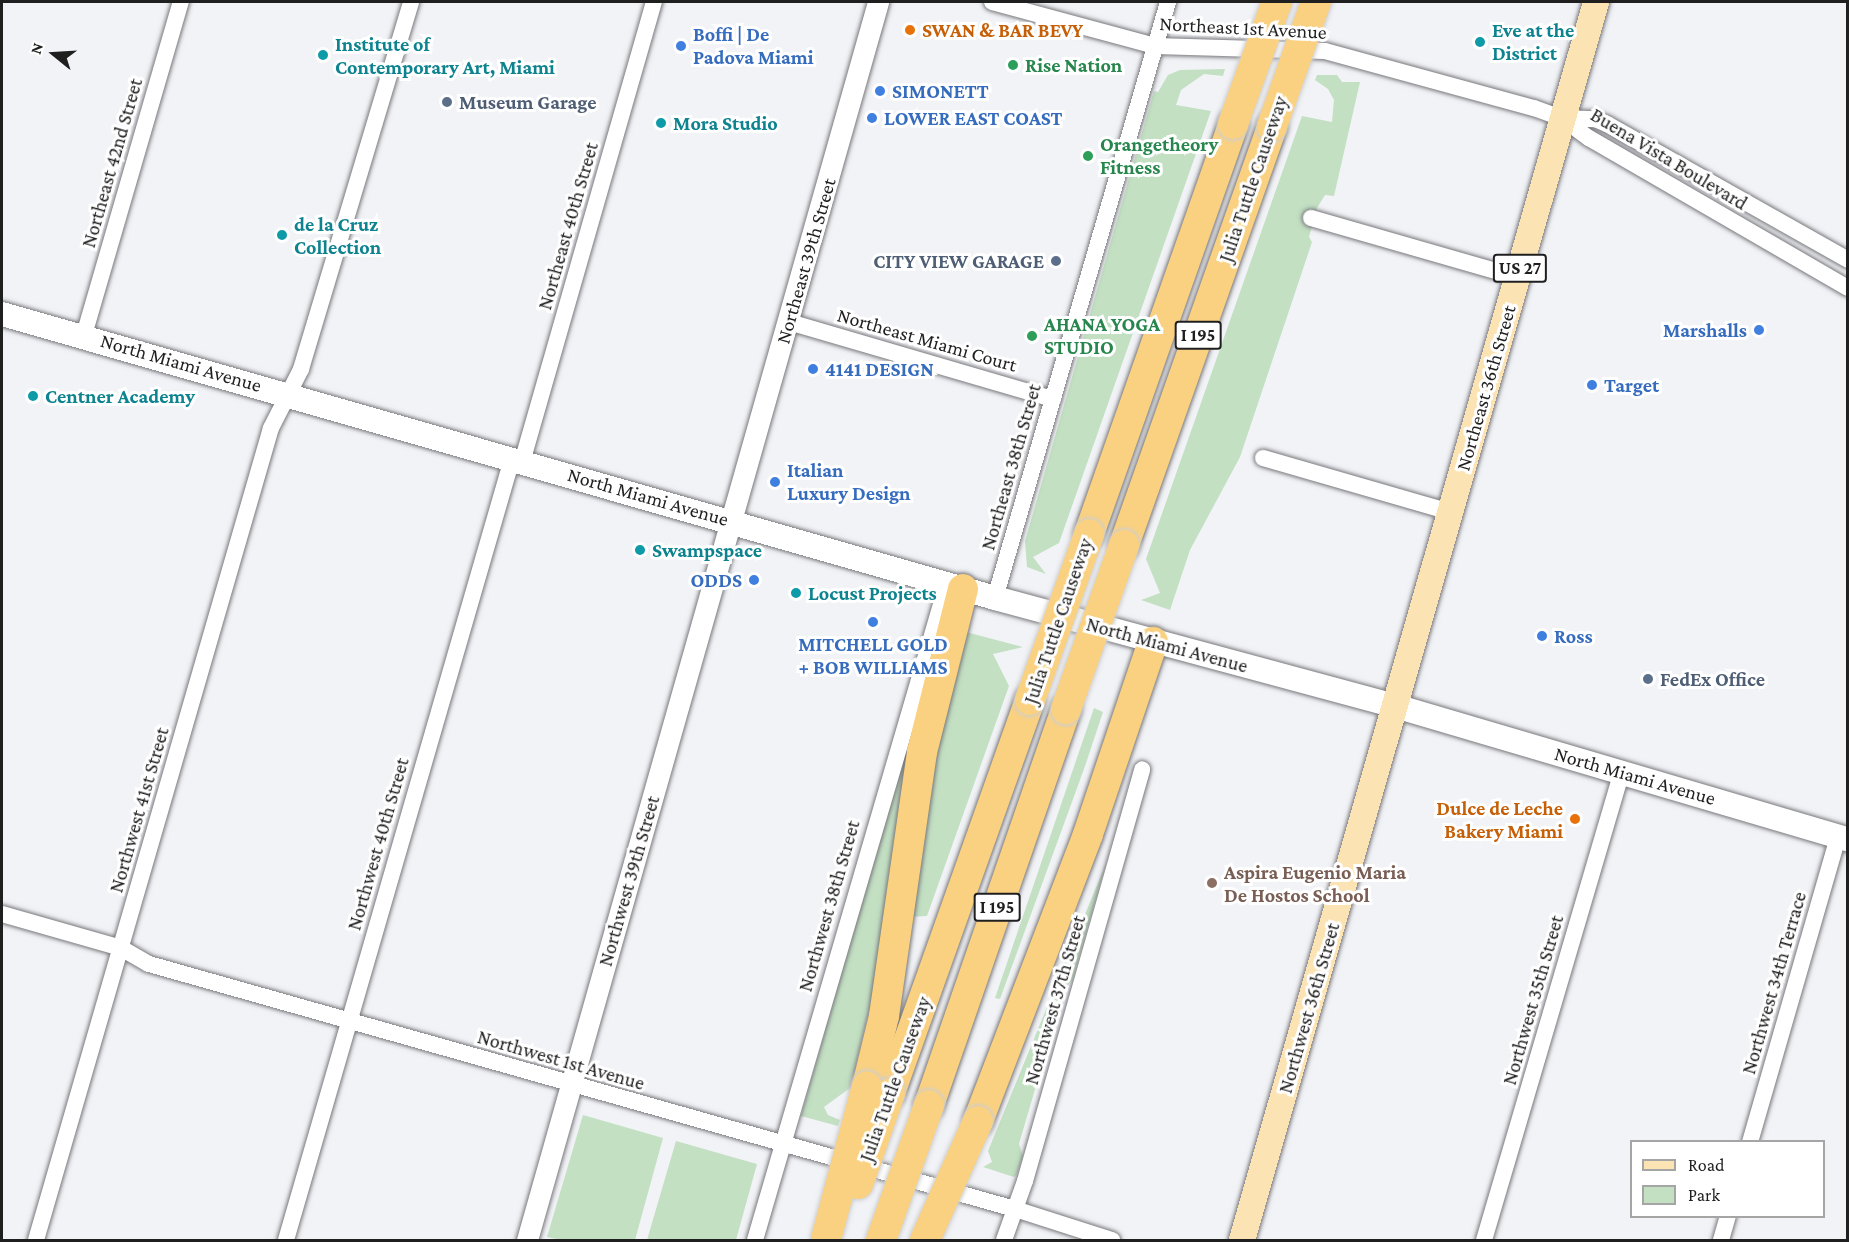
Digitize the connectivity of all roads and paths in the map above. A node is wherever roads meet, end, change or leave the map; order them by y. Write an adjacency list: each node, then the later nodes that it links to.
1 (181, 2): 18 (street, Northeast 42nd Street)
2 (411, 2): 19 (street, Northwest 41st Street)
3 (654, 2): 22 (street, Northeast 40th Street)
4 (878, 2): 17 (street, Northeast 39th Street)
5 (992, 2): 10 (street, Northeast 1st Avenue)
6 (1168, 2): 10 (street, Northeast 38th Street)
7 (1277, 2): 36 (highway, Julia Tuttle Causeway / I 195, bridge)
8 (1316, 2): 46 (highway, Julia Tuttle Causeway / I 195, bridge)
9 (1596, 2): 11 (main road, Northeast 36th Street / US 27)
10 (1155, 46): 11 (street, Northeast 1st Avenue); 20 (street, Northeast 38th Street)
11 (1562, 118): 13 (street, Buena Vista Boulevard); 14 (main road, Northeast 36th Street / US 27); 15 (street, Buena Vista Boulevard)
12 (1311, 219): 14 (street)
13 (1848, 260)
14 (1518, 277): 23 (main road, Northeast 36th Street / US 27)
15 (1848, 288)
16 (2, 314): 18 (main road, North Miami Avenue)
17 (789, 322): 20 (street, Northeast Miami Court); 24 (street, Northeast 39th Street)
18 (84, 335): 19 (main road, North Miami Avenue)
19 (289, 394): 22 (main road, North Miami Avenue); 33 (street, Northwest 41st Street)
20 (1053, 399): 26 (street, Northeast 38th Street)
21 (1263, 458): 23 (street)
22 (517, 461): 24 (main road, North Miami Avenue); 34 (street, Northwest 40th Street)
23 (1450, 512): 28 (main road, Northeast 36th Street / US 27)
24 (731, 521): 25 (main road, North Miami Avenue); 35 (street, Northwest 39th Street)
25 (955, 586): 26 (main road, North Miami Avenue); 36 (highway); 38 (street, Northwest 38th Street)
26 (995, 598): 27 (main road, North Miami Avenue)
27 (1153, 642): 28 (main road, North Miami Avenue); 47 (highway, bridge)
28 (1395, 706): 30 (main road, North Miami Avenue); 50 (main road, Northwest 36th Street / US 27)
29 (1142, 769): 39 (street, Northwest 37th Street)
30 (1622, 772): 31 (main road, North Miami Avenue); 51 (street, Northwest 35th Street)
31 (1843, 838): 37 (street, Northwest 34th Terrace)
32 (2, 914): 33 (street, Northwest 1st Avenue)
33 (121, 948): 34 (street, Northwest 1st Avenue); 41 (street, Northwest 41st Street)
34 (349, 1022): 35 (street, Northwest 1st Avenue); 42 (street, Northwest 40th Street)
35 (572, 1084): 38 (street, Northwest 1st Avenue); 43 (street, Northwest 39th Street)
36 (878, 1090): 45 (highway, Julia Tuttle Causeway / I 195, bridge)
37 (1751, 1140)
38 (782, 1144): 39 (street, Northwest 1st Avenue); 44 (street, Northwest 38th Street)
39 (1015, 1209): 48 (street, Northwest 37th Street); 49 (street, Northwest 1st Avenue)
40 (1727, 1218): 52 (street)
41 (36, 1240)
42 (286, 1240)
43 (527, 1240)
44 (755, 1240)
45 (829, 1240)
46 (881, 1240)
47 (925, 1240)
48 (1004, 1240)
49 (1112, 1240)
50 (1242, 1240)
51 (1484, 1240)
52 (1721, 1240)

